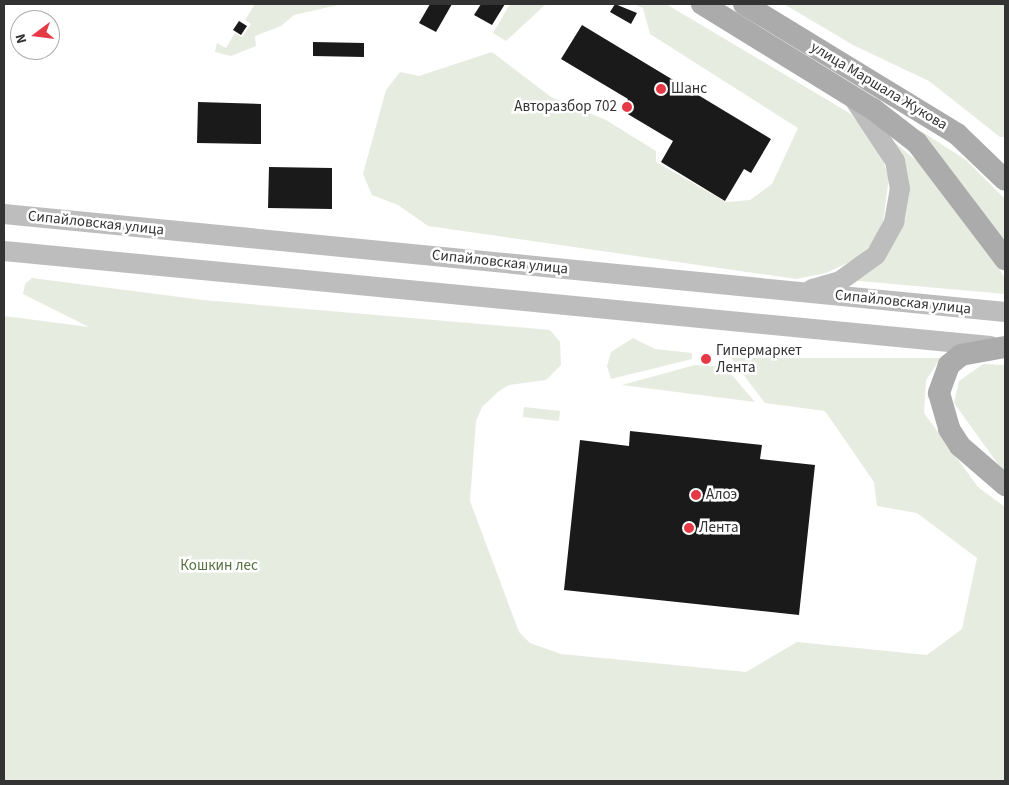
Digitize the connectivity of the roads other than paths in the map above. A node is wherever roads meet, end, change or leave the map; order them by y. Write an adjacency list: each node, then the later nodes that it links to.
1 (702, 4): 3 (main road, улица Маршала Жукова)
2 (744, 4): 4 (main road, улица Маршала Жукова)
3 (844, 90): 7 (main road, улица Маршала Жукова); 8 (main road)
4 (1005, 180)
5 (4, 214): 8 (main road, Сипайловская улица)
6 (4, 251): 10 (main road)
7 (1005, 258)
8 (803, 292): 9 (main road, Сипайловская улица)
9 (1000, 312)
10 (1000, 347): 11 (main road)
11 (1005, 485)

